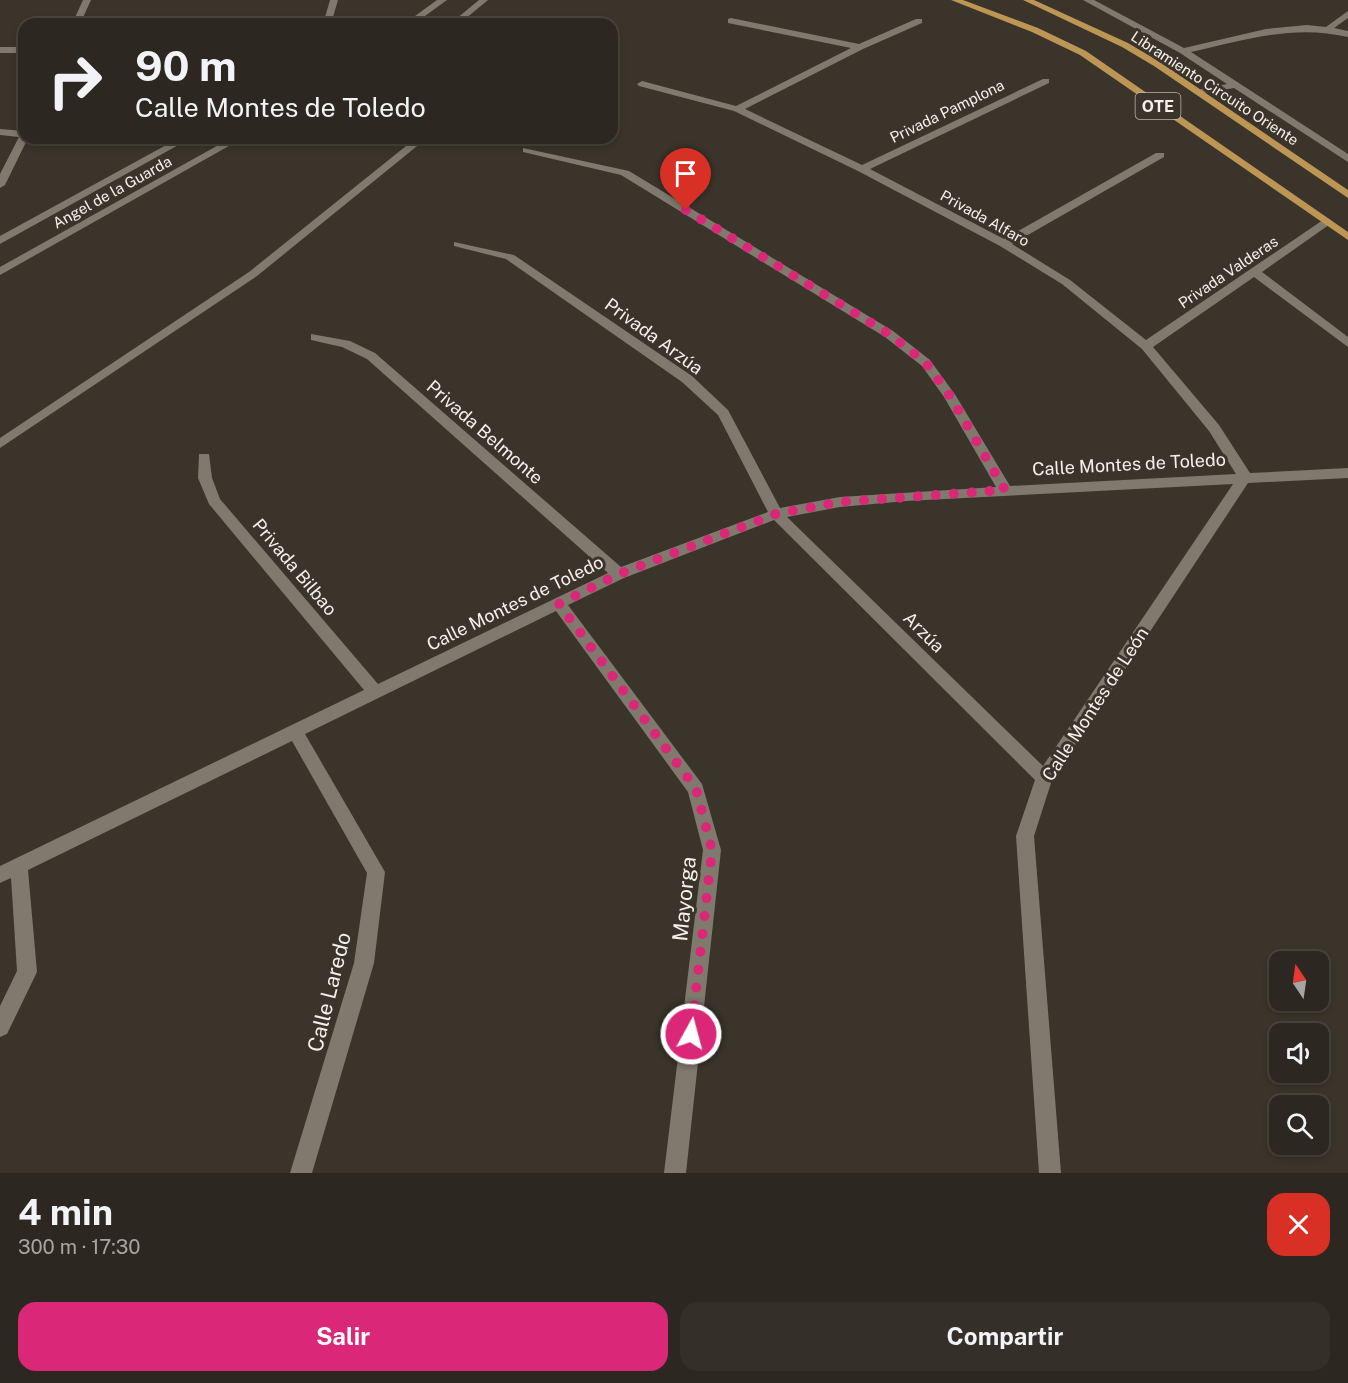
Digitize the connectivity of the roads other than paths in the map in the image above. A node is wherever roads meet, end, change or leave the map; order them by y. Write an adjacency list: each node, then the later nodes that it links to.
1 (87, 0): 9 (street)
2 (334, 0): 10 (street)
3 (443, 0): 11 (street)
4 (483, 0): 12 (street)
5 (955, 0): 38 (main road, OTE)
6 (1028, 0): 24 (main road, Libramiento Circuito Oriente / OTE)
7 (1087, 0): 20 (street)
8 (1348, 14): 15 (street)
9 (79, 18)
10 (329, 18)
11 (417, 18)
12 (461, 18)
13 (731, 21): 17 (street)
14 (919, 21): 17 (street)
15 (1329, 28): 16 (street); 20 (street)
16 (1348, 34)
17 (860, 47): 25 (street)
18 (0, 50): 19 (street)
19 (18, 50)
20 (1183, 51): 23 (street)
21 (1046, 81): 35 (street, Privada Pamplona)
22 (642, 84): 25 (street, Privada Alfaro)
23 (1237, 85): 24 (street); 34 (street)
24 (1200, 92): 37 (main road, Libramiento Circuito Oriente / OTE)
25 (737, 109): 35 (street, Privada Alfaro)
26 (0, 132): 27 (street)
27 (18, 134)
28 (20, 144): 36 (street)
29 (175, 144): 40 (street, Angel de la Guarda)
30 (227, 144): 43 (street, Angel de la Guarda)
31 (415, 144): 48 (street)
32 (527, 150): 52 (street)
33 (1160, 155): 42 (street)
34 (1348, 159)
35 (862, 169): 42 (street, Privada Alfaro)
36 (0, 185)
37 (1348, 195)
38 (1327, 222): 39 (main road, OTE); 44 (street, Privada Valderas)
39 (1348, 237)
40 (0, 241)
41 (458, 244): 53 (street, Privada Arzúa)
42 (1004, 244): 47 (street, Privada Alfaro)
43 (0, 272)
44 (1256, 273): 46 (street); 47 (street, Privada Valderas)
45 (315, 337): 54 (street, Privada Belmonte)
46 (1348, 343)
47 (1146, 346): 51 (street, Privada Alfaro)
48 (0, 444)
49 (204, 457): 56 (street, Privada Bilbao)
50 (1348, 473): 51 (street, Calle Montes de Toledo)
51 (1245, 477): 52 (street, Calle Montes de Toledo); 58 (street, Calle Montes de León)
52 (1005, 490): 53 (street, Calle Montes de Toledo)
53 (776, 514): 54 (street, Calle Montes de Toledo); 58 (street, Arzúa)
54 (619, 574): 55 (street, Calle Montes de Toledo)
55 (559, 604): 56 (street, Calle Montes de Toledo); 63 (street, Mayorga)
56 (375, 693): 57 (street, Calle Montes de Toledo)
57 (295, 731): 59 (street, Calle Montes de Toledo); 62 (street, Calle Laredo)
58 (1044, 778): 64 (street, Calle Montes de León)
59 (19, 866): 60 (street, Calle Montes de Toledo); 61 (street)
60 (0, 875)
61 (0, 1027)
62 (301, 1173)
63 (675, 1173)
64 (1050, 1173)

